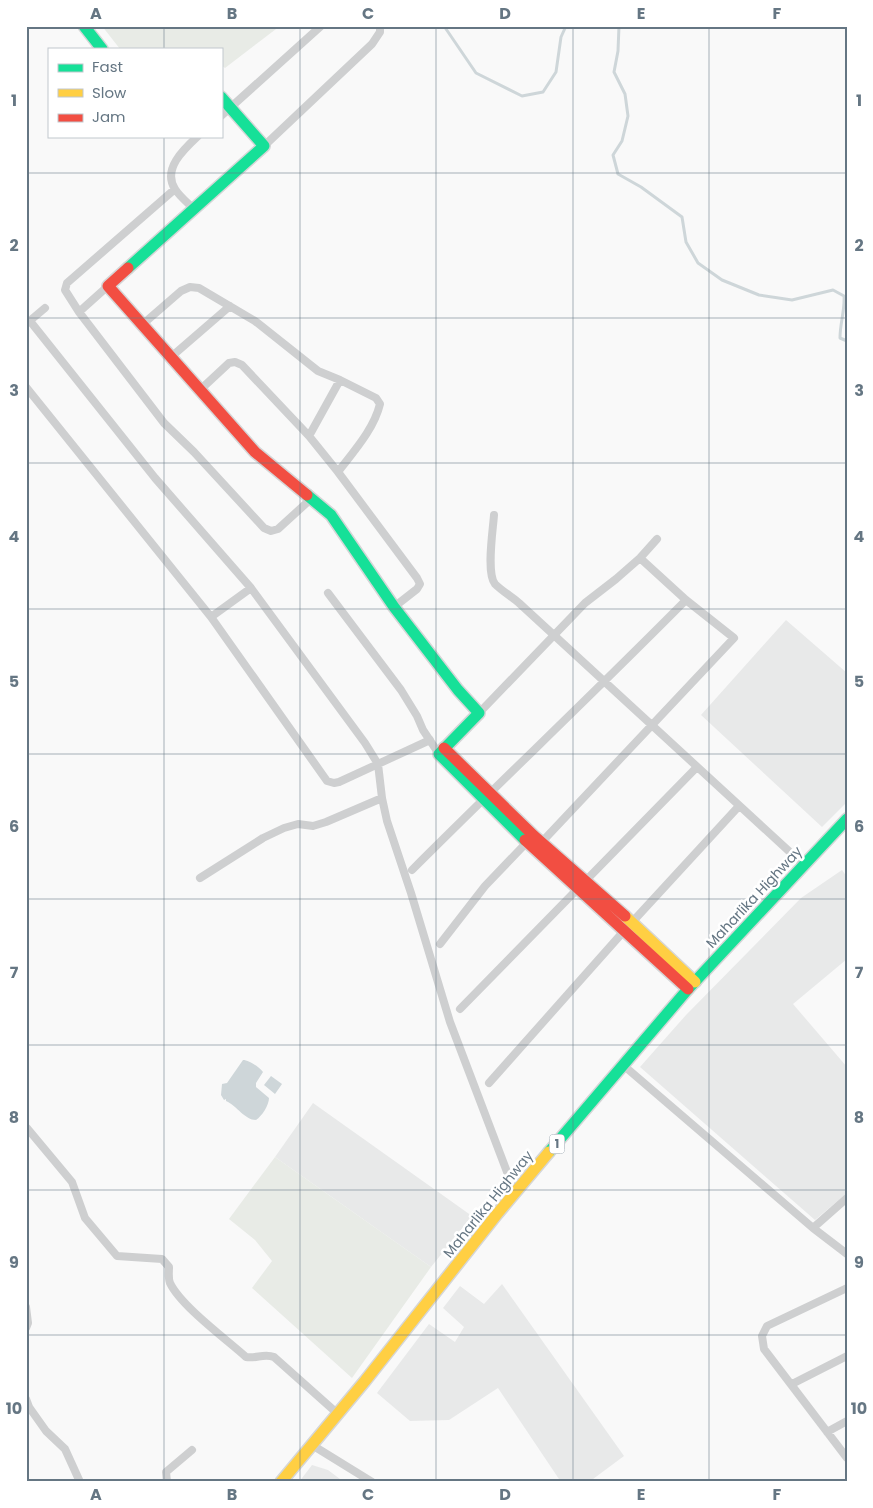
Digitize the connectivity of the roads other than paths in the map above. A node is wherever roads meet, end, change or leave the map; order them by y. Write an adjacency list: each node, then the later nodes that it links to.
1 (84, 26): 4 (street)
2 (321, 26): 6 (street)
3 (380, 26): 9 (street)
4 (101, 48)
5 (222, 98): 6 (street)
6 (231, 107): 7 (street); 9 (street)
7 (222, 115)
8 (196, 138): 10 (street)
9 (264, 146): 11 (street)
10 (175, 189): 11 (street); 15 (street)
11 (194, 210): 12 (street)
12 (108, 286): 15 (street); 17 (street)
13 (230, 306): 17 (street); 18 (street); 19 (street)
14 (45, 308): 16 (street)
15 (79, 312): 24 (street)
16 (28, 323): 28 (street)
17 (143, 324): 18 (street)
18 (171, 357): 21 (street)
19 (340, 380): 22 (street); 23 (street)
20 (26, 387): 32 (street)
21 (200, 390): 22 (street); 24 (street)
22 (309, 436): 23 (street)
23 (338, 472): 31 (street)
24 (312, 498): 31 (street)
25 (494, 515): 33 (street)
26 (657, 539): 27 (street)
27 (640, 558): 30 (street); 33 (street)
28 (251, 588): 32 (street); 38 (street)
29 (328, 593): 37 (street)
30 (686, 600): 34 (street); 36 (street)
31 (394, 607): 35 (street)
32 (211, 617): 38 (street)
33 (554, 636): 34 (street); 35 (street)
34 (605, 682): 36 (street); 40 (street)
35 (479, 713): 37 (street)
36 (652, 725): 39 (street); 44 (street)
37 (437, 747): 38 (street); 40 (street)
38 (378, 764): 41 (street)
39 (697, 768): 42 (street); 48 (street)
40 (485, 796): 44 (street); 46 (street)
41 (382, 798): 47 (street); 56 (street)
42 (739, 806): 45 (street); 49 (street)
43 (847, 819): 45 (street, Maharlika Highway / 1)
44 (534, 843): 48 (street); 50 (street)
45 (804, 865): 51 (street, Maharlika Highway / 1)
46 (412, 870)
47 (200, 878)
48 (583, 885): 49 (street); 52 (street)
49 (628, 926): 51 (street); 54 (street)
50 (440, 944)
51 (692, 986): 53 (street, Maharlika Highway / 1)
52 (460, 1009)
53 (623, 1065): 56 (street, Maharlika Highway / 1); 58 (street)
54 (489, 1083)
55 (27, 1128): 66 (street)
56 (515, 1193): 66 (street, Maharlika Highway / 1)
57 (847, 1198): 58 (street)
58 (813, 1228): 59 (street)
59 (847, 1254)
60 (847, 1288): 64 (street)
61 (26, 1307): 62 (street)
62 (26, 1328)
63 (847, 1356): 64 (street)
64 (792, 1384): 68 (street)
65 (26, 1400): 72 (street)
66 (338, 1414): 69 (street, Maharlika Highway / 1)
67 (847, 1421): 68 (street)
68 (827, 1432): 71 (street)
69 (312, 1445): 74 (street, Maharlika Highway / 1); 75 (street)
70 (192, 1450): 73 (street)
71 (847, 1458)
72 (80, 1482)
73 (167, 1482)
74 (281, 1482)
75 (372, 1482)

